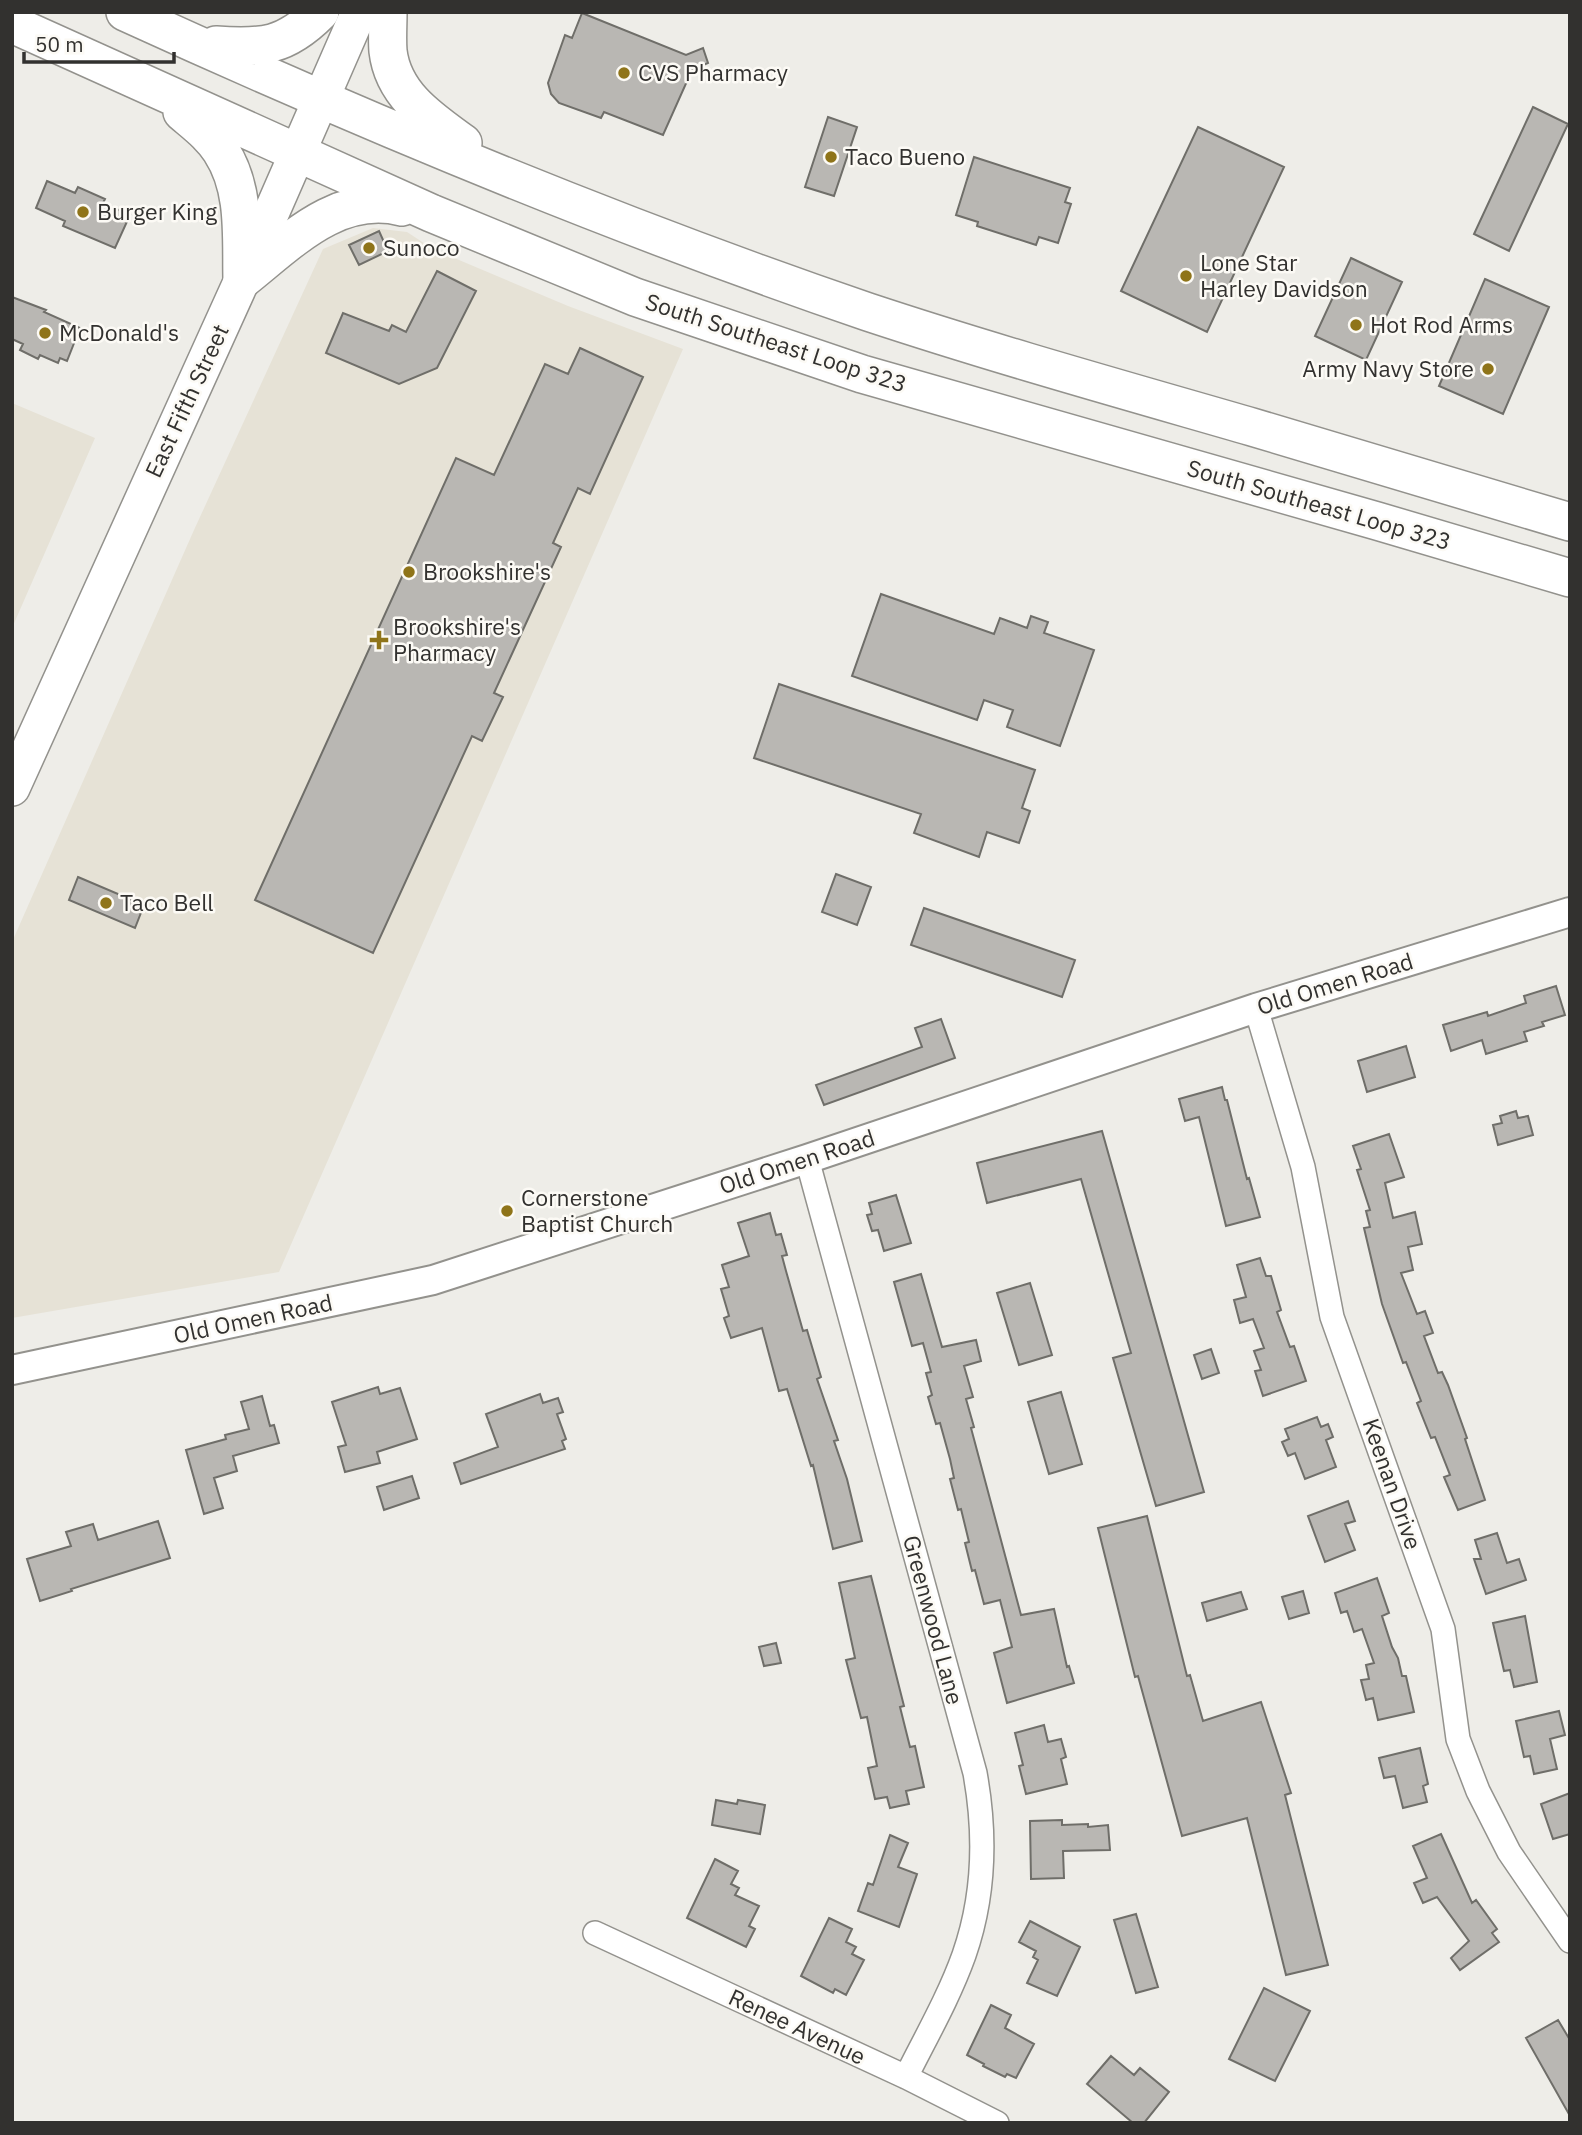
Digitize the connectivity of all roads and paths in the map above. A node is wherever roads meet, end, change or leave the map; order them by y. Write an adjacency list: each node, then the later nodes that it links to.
1 (125, 12): 6 (highway)
2 (320, 12): 6 (highway)
3 (359, 12): 8 (main road, East Fifth Street)
4 (388, 12): 10 (highway)
5 (12, 24): 7 (highway, South Southeast Loop 323)
6 (194, 44): 8 (highway)
7 (160, 93): 9 (highway, South Southeast Loop 323); 12 (highway)
8 (321, 99): 9 (main road, East Fifth Street); 10 (highway)
9 (298, 154): 11 (highway, South Southeast Loop 323); 12 (main road, East Fifth Street)
10 (509, 176): 13 (highway)
11 (431, 213): 12 (highway); 14 (highway, South Southeast Loop 323)
12 (242, 280): 17 (main road, East Fifth Street)
13 (1217, 417): 14 (highway); 15 (highway)
14 (1200, 472): 16 (highway, South Southeast Loop 323)
15 (1570, 522)
16 (1570, 578)
17 (12, 788)
18 (1570, 912): 19 (street, Old Omen Road)
19 (1256, 1008): 20 (street, Old Omen Road); 23 (street, Keenan Drive)
20 (807, 1159): 21 (street, Old Omen Road); 24 (street, Greenwood Lane)
21 (12, 1370)
22 (596, 1933): 24 (street, Renee Avenue)
23 (1570, 1941)
24 (906, 2077): 25 (street, Renee Avenue)
25 (997, 2123)

